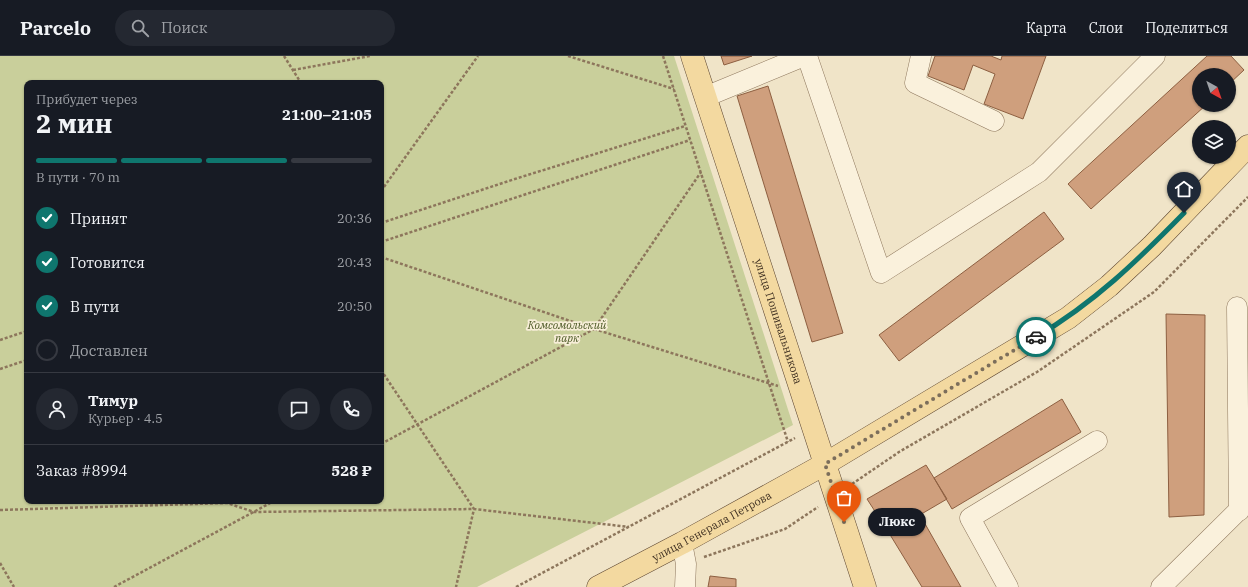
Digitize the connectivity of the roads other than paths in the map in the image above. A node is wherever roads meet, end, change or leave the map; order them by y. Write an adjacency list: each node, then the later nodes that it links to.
1 (692, 56): 6 (main road, улица Пошивальникова)
2 (804, 56): 6 (lane)
3 (807, 56): 5 (lane)
4 (920, 56): 7 (lane)
5 (1154, 56)
6 (705, 97): 11 (main road, улица Пошивальникова)
7 (994, 120)
8 (1248, 146): 11 (main road, улица Генерала Петрова)
9 (1237, 307): 12 (lane)
10 (1097, 441): 17 (lane)
11 (825, 464): 13 (main road, улица Генерала Петрова); 16 (main road, улица Пошивальникова)
12 (1243, 506): 18 (lane)
13 (684, 553): 14 (main road, улица Генерала Петрова); 15 (lane)
14 (598, 587)
15 (685, 587)
16 (865, 587)
17 (1008, 587)
18 (1161, 587)

